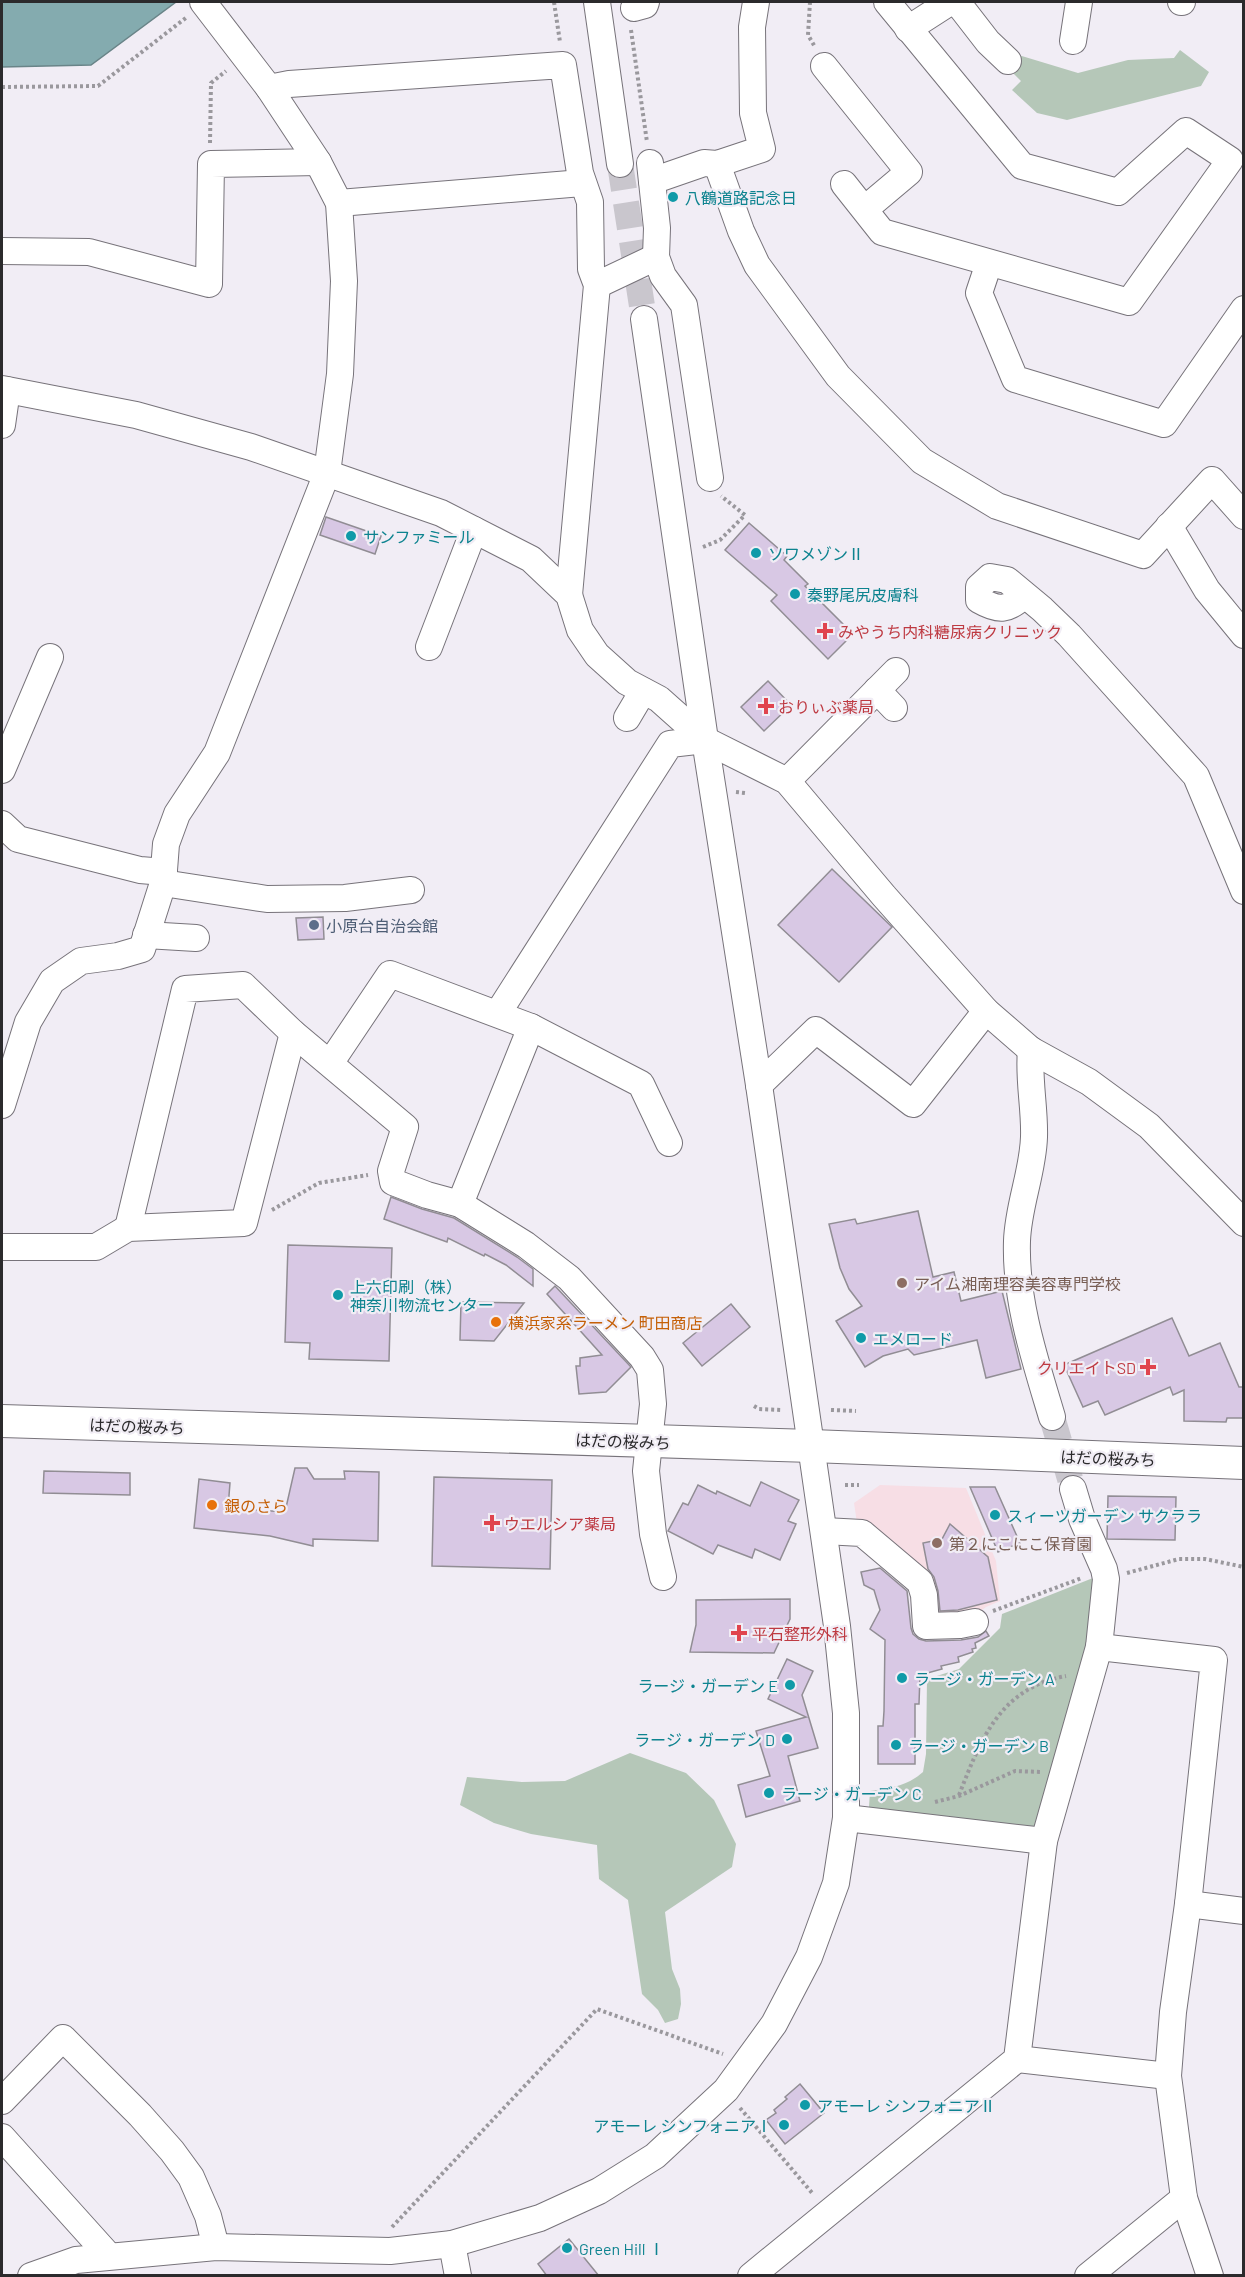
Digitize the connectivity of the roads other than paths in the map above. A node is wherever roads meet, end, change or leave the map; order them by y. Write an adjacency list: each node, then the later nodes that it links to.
1 (597, 2): 14 (street)
2 (756, 2): 15 (street)
3 (887, 2): 8 (street)
4 (950, 2): 8 (street)
5 (957, 2): 10 (street)
6 (1079, 2): 9 (street)
7 (198, 7): 12 (street)
8 (908, 29): 22 (street)
9 (1074, 41)
10 (1008, 61)
11 (824, 66): 19 (street)
12 (269, 88): 13 (street); 16 (street)
13 (318, 162): 18 (street); 20 (street)
14 (620, 164)
15 (717, 164): 21 (street); 31 (street)
16 (582, 183): 18 (street); 23 (street)
17 (844, 184): 19 (street)
18 (339, 202): 28 (street)
19 (865, 209): 22 (street)
20 (2, 251)
21 (656, 257): 23 (street); 29 (street)
22 (989, 263): 24 (street)
23 (597, 285): 33 (street)
24 (1244, 309)
25 (644, 319): 43 (street)
26 (4, 390): 27 (street); 28 (street)
27 (2, 425)
28 (327, 473): 32 (street); 47 (street)
29 (710, 478)
30 (1244, 516): 31 (street)
31 (1169, 526): 35 (street)
32 (474, 530): 33 (street); 36 (street)
33 (569, 595): 40 (street)
34 (1025, 595): 49 (street)
35 (1244, 635)
36 (429, 647)
37 (50, 657): 44 (street)
38 (896, 671): 39 (street)
39 (877, 690): 41 (street); 45 (street)
40 (643, 691): 42 (street); 43 (street)
41 (894, 708)
42 (627, 718)
43 (705, 740): 45 (street); 53 (street); 59 (street)
44 (2, 770)
45 (787, 781): 52 (street)
46 (2, 824): 47 (street)
47 (164, 878): 48 (street); 50 (street)
48 (411, 890)
49 (1244, 891)
50 (146, 936): 51 (street); 58 (street)
51 (196, 938)
52 (986, 1011): 56 (street); 59 (street)
53 (498, 1013): 54 (street); 57 (street)
54 (531, 1027): 61 (street); 62 (street)
55 (293, 1033): 57 (street); 64 (street); 64 (street)
56 (1031, 1050): 63 (street); 66 (street)
57 (330, 1062): 62 (street)
58 (8, 1066): 60 (street)
59 (759, 1085): 69 (street)
60 (2, 1105)
61 (669, 1143)
62 (460, 1204): 68 (street)
63 (1244, 1223)
64 (128, 1228): 65 (street)
65 (2, 1247)
66 (1052, 1417)
67 (2, 1421): 68 (main road, はだの桜みち)
68 (648, 1442): 69 (main road, はだの桜みち); 73 (street)
69 (812, 1446): 70 (main road, はだの桜みち); 72 (street)
70 (1244, 1463)
71 (1073, 1489): 75 (street)
72 (824, 1530): 74 (street); 76 (street)
73 (663, 1577)
74 (975, 1622)
75 (1099, 1647): 77 (street); 78 (street)
76 (846, 1818): 77 (street); 85 (street)
77 (1044, 1841): 80 (street)
78 (1188, 1904): 79 (street); 81 (street)
79 (1244, 1911)
80 (1017, 2059): 81 (street); 90 (street)
81 (1168, 2076): 84 (street)
82 (2, 2101): 86 (street)
83 (2, 2137): 87 (street)
84 (1184, 2198): 91 (street); 92 (street)
85 (452, 2244): 86 (street); 89 (street)
86 (216, 2247): 87 (street)
87 (109, 2256): 88 (street)
88 (31, 2276)
89 (458, 2276)
90 (751, 2276)
91 (1088, 2276)
92 (1210, 2276)

